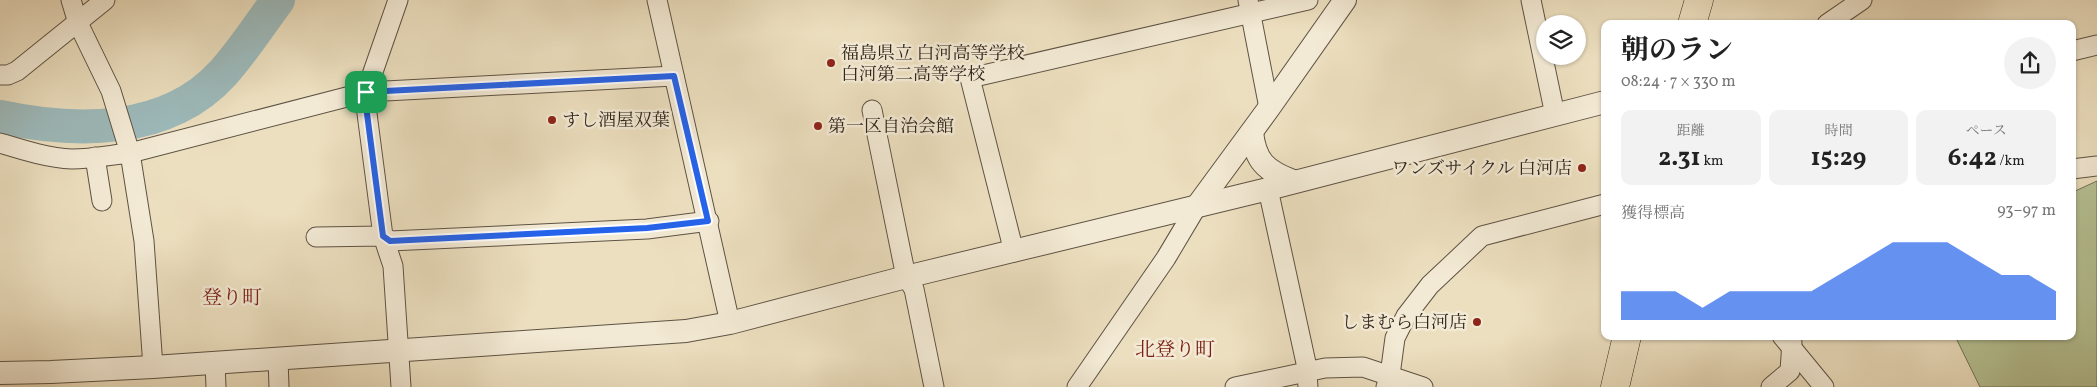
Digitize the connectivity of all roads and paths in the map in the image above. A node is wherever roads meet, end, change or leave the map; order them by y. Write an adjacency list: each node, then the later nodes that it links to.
1 (71, 0): 13 (street)
2 (105, 0): 13 (street)
3 (398, 0): 18 (street)
4 (657, 0): 17 (street)
5 (1308, 0): 10 (street)
6 (1345, 0): 20 (street)
7 (1531, 0): 22 (street)
8 (1698, 0): 11 (highway)
9 (1862, 0): 12 (street)
10 (1249, 7): 20 (street); 37 (street)
11 (1693, 20)
12 (1833, 20)
13 (78, 23): 16 (street); 25 (street)
14 (2097, 45): 15 (street)
15 (2076, 50)
16 (0, 75)
17 (674, 76): 18 (street); 34 (street)
18 (366, 92): 25 (street); 35 (street)
19 (1601, 103): 22 (street)
20 (1269, 108): 23 (street)
21 (872, 110): 38 (street)
22 (1555, 115): 29 (street)
23 (1252, 132): 29 (street); 33 (street)
24 (0, 143): 26 (street)
25 (130, 154): 26 (street); 45 (street)
26 (95, 157): 31 (street)
27 (2097, 166): 28 (street)
28 (2076, 169)
29 (1293, 181): 30 (street)
30 (1268, 189): 33 (street); 47 (street)
31 (102, 201)
32 (1601, 205): 49 (street)
33 (1197, 206): 37 (street); 54 (street)
34 (708, 221): 35 (street); 39 (street)
35 (383, 236): 36 (street); 42 (street)
36 (316, 237)
37 (1014, 252): 38 (street)
38 (906, 277): 39 (street); 53 (street)
39 (730, 324): 42 (street)
40 (1626, 340): 57 (highway)
41 (1789, 341): 58 (street); 59 (street)
42 (399, 350): 43 (street); 52 (street)
43 (278, 358): 44 (street); 51 (street)
44 (214, 362): 45 (street); 50 (street)
45 (153, 367): 48 (street)
46 (0, 372): 48 (street)
47 (1307, 379): 49 (street); 55 (street)
48 (52, 380)
49 (1388, 381): 56 (street)
50 (216, 387)
51 (279, 387)
52 (401, 387)
53 (934, 387)
54 (1077, 387)
55 (1236, 387)
56 (1423, 387)
57 (1615, 387)
58 (1771, 387)
59 (1824, 387)

